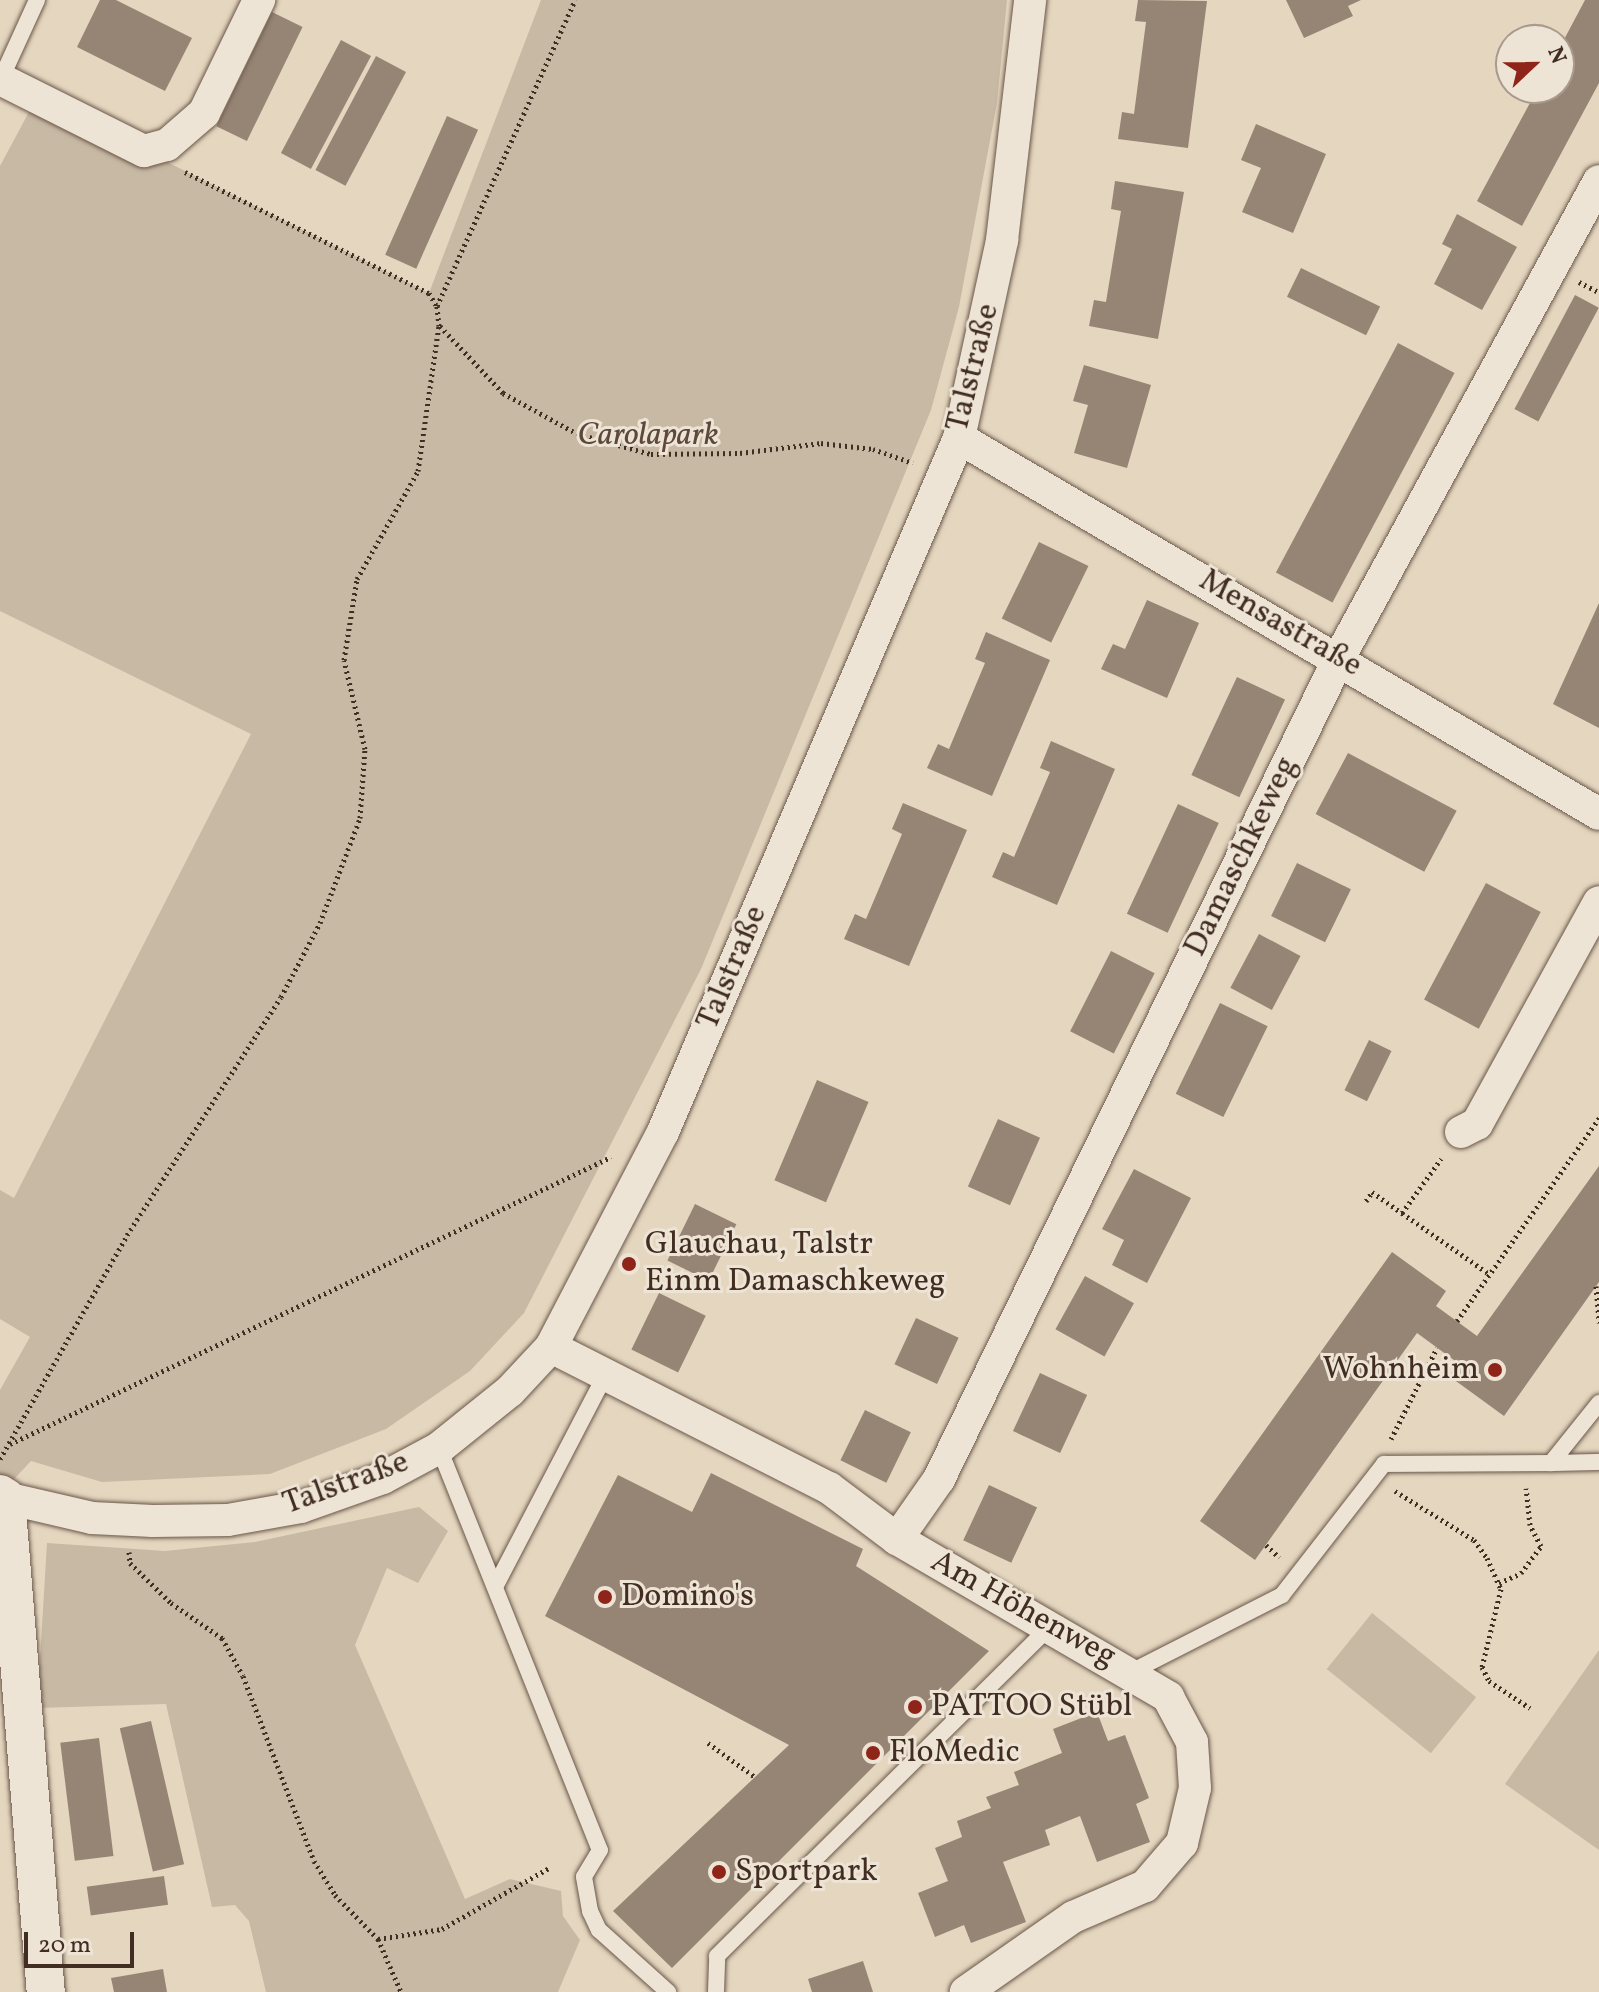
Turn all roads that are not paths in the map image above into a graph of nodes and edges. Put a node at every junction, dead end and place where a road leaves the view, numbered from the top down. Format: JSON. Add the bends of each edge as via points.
{"nodes":[{"id":1,"x":37,"y":0,"type":"edge"},
{"id":2,"x":259,"y":0,"type":"edge"},
{"id":3,"x":1030,"y":0,"type":"edge"},
{"id":4,"x":0,"y":79,"type":"edge"},
{"id":5,"x":1599,"y":181,"type":"edge"},
{"id":6,"x":959,"y":438,"type":"junction"},
{"id":7,"x":1339,"y":658,"type":"junction"},
{"id":8,"x":1599,"y":814,"type":"edge"},
{"id":9,"x":1599,"y":902,"type":"edge"},
{"id":10,"x":1461,"y":1132,"type":"dead end"},
{"id":11,"x":551,"y":1347,"type":"junction"},
{"id":12,"x":606,"y":1374,"type":"junction"},
{"id":13,"x":1599,"y":1403,"type":"edge"},
{"id":14,"x":439,"y":1448,"type":"junction"},
{"id":15,"x":1599,"y":1462,"type":"edge"},
{"id":16,"x":1551,"y":1463,"type":"junction"},
{"id":17,"x":3,"y":1496,"type":"edge"},
{"id":18,"x":897,"y":1539,"type":"junction"},
{"id":19,"x":495,"y":1587,"type":"junction"},
{"id":20,"x":1050,"y":1626,"type":"junction"},
{"id":21,"x":1133,"y":1671,"type":"junction"},
{"id":22,"x":46,"y":1992,"type":"edge"},
{"id":23,"x":668,"y":1992,"type":"edge"},
{"id":24,"x":716,"y":1992,"type":"edge"},
{"id":25,"x":966,"y":1992,"type":"edge"}],
"edges":[{"from":1,"to":4,"type":"lane"},
{"from":2,"to":4,"type":"street","via":[[204,113],[185,134],[144,151]]},
{"from":3,"to":6,"type":"street","name":"Talstraße","via":[[1002,240]]},
{"from":5,"to":7,"type":"street","name":"Damaschkeweg"},
{"from":6,"to":7,"type":"street","name":"Mensastraße"},
{"from":6,"to":11,"type":"street","name":"Talstraße","via":[[663,1132]]},
{"from":7,"to":8,"type":"street","name":"Mensastraße"},
{"from":7,"to":18,"type":"street","name":"Damaschkeweg","via":[[939,1479]]},
{"from":9,"to":10,"type":"street","via":[[1477,1124]]},
{"from":11,"to":12,"type":"street","name":"Am Höhenweg"},
{"from":11,"to":14,"type":"street","name":"Talstraße","via":[[510,1391]]},
{"from":12,"to":18,"type":"street","name":"Am Höhenweg","via":[[829,1488]]},
{"from":12,"to":19,"type":"lane"},
{"from":13,"to":16,"type":"lane"},
{"from":14,"to":17,"type":"street","name":"Talstraße","via":[[383,1478],[301,1507],[228,1520],[123,1520]]},
{"from":14,"to":19,"type":"lane"},
{"from":15,"to":16,"type":"lane"},
{"from":16,"to":21,"type":"lane","via":[[1384,1464],[1282,1595]]},
{"from":17,"to":22,"type":"street"},
{"from":18,"to":20,"type":"street","name":"Am Höhenweg"},
{"from":19,"to":23,"type":"lane","via":[[600,1850],[584,1877],[599,1930]]},
{"from":20,"to":21,"type":"street","name":"Am Höhenweg"},
{"from":20,"to":24,"type":"lane","via":[[717,1956]]},
{"from":21,"to":25,"type":"street","name":"Am Höhenweg","via":[[1168,1697],[1192,1742],[1195,1788],[1182,1843],[1145,1886],[1073,1917]]}]}
